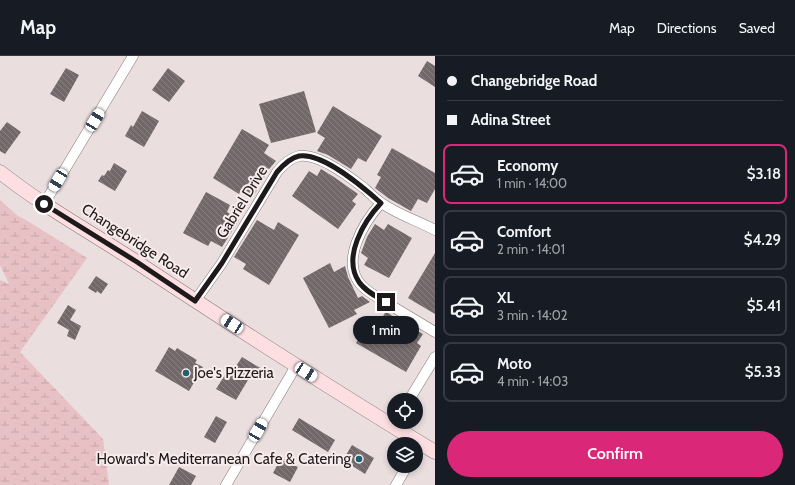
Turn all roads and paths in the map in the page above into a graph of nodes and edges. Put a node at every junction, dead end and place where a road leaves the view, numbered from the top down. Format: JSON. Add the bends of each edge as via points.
{"nodes":[{"id":1,"x":134,"y":56,"type":"edge"},
{"id":2,"x":0,"y":172,"type":"edge"},
{"id":3,"x":381,"y":203,"type":"junction"},
{"id":4,"x":44,"y":204,"type":"junction"},
{"id":5,"x":435,"y":230,"type":"edge"},
{"id":6,"x":195,"y":301,"type":"junction"},
{"id":7,"x":435,"y":332,"type":"edge"},
{"id":8,"x":435,"y":357,"type":"edge"},
{"id":9,"x":296,"y":366,"type":"junction"},
{"id":10,"x":413,"y":393,"type":"edge"},
{"id":11,"x":387,"y":420,"type":"edge"},
{"id":12,"x":399,"y":429,"type":"edge"},
{"id":13,"x":408,"y":437,"type":"edge"},
{"id":14,"x":423,"y":448,"type":"edge"},
{"id":15,"x":435,"y":452,"type":"edge"},
{"id":16,"x":403,"y":473,"type":"edge"},
{"id":17,"x":226,"y":485,"type":"edge"},
{"id":18,"x":396,"y":485,"type":"edge"}],
"edges":[{"from":1,"to":4,"type":"street"},
{"from":2,"to":4,"type":"main road","name":"Changebridge Road"},
{"from":3,"to":5,"type":"street","name":"Gabriel Drive"},
{"from":3,"to":6,"type":"street","name":"Gabriel Drive","via":[[344,173],[326,163],[304,156],[286,162],[277,172],[222,263]]},
{"from":3,"to":7,"type":"street","via":[[368,219],[356,243],[353,255],[355,275],[362,286],[374,295]]},
{"from":4,"to":6,"type":"main road","name":"Changebridge Road"},
{"from":6,"to":9,"type":"main road","name":"Changebridge Road"},
{"from":8,"to":10,"type":"street"},
{"from":9,"to":11,"type":"main road","name":"Changebridge Road"},
{"from":9,"to":17,"type":"street"},
{"from":12,"to":13,"type":"main road","name":"Changebridge Road"},
{"from":14,"to":15,"type":"main road","name":"Changebridge Road"},
{"from":16,"to":18,"type":"street"}]}
